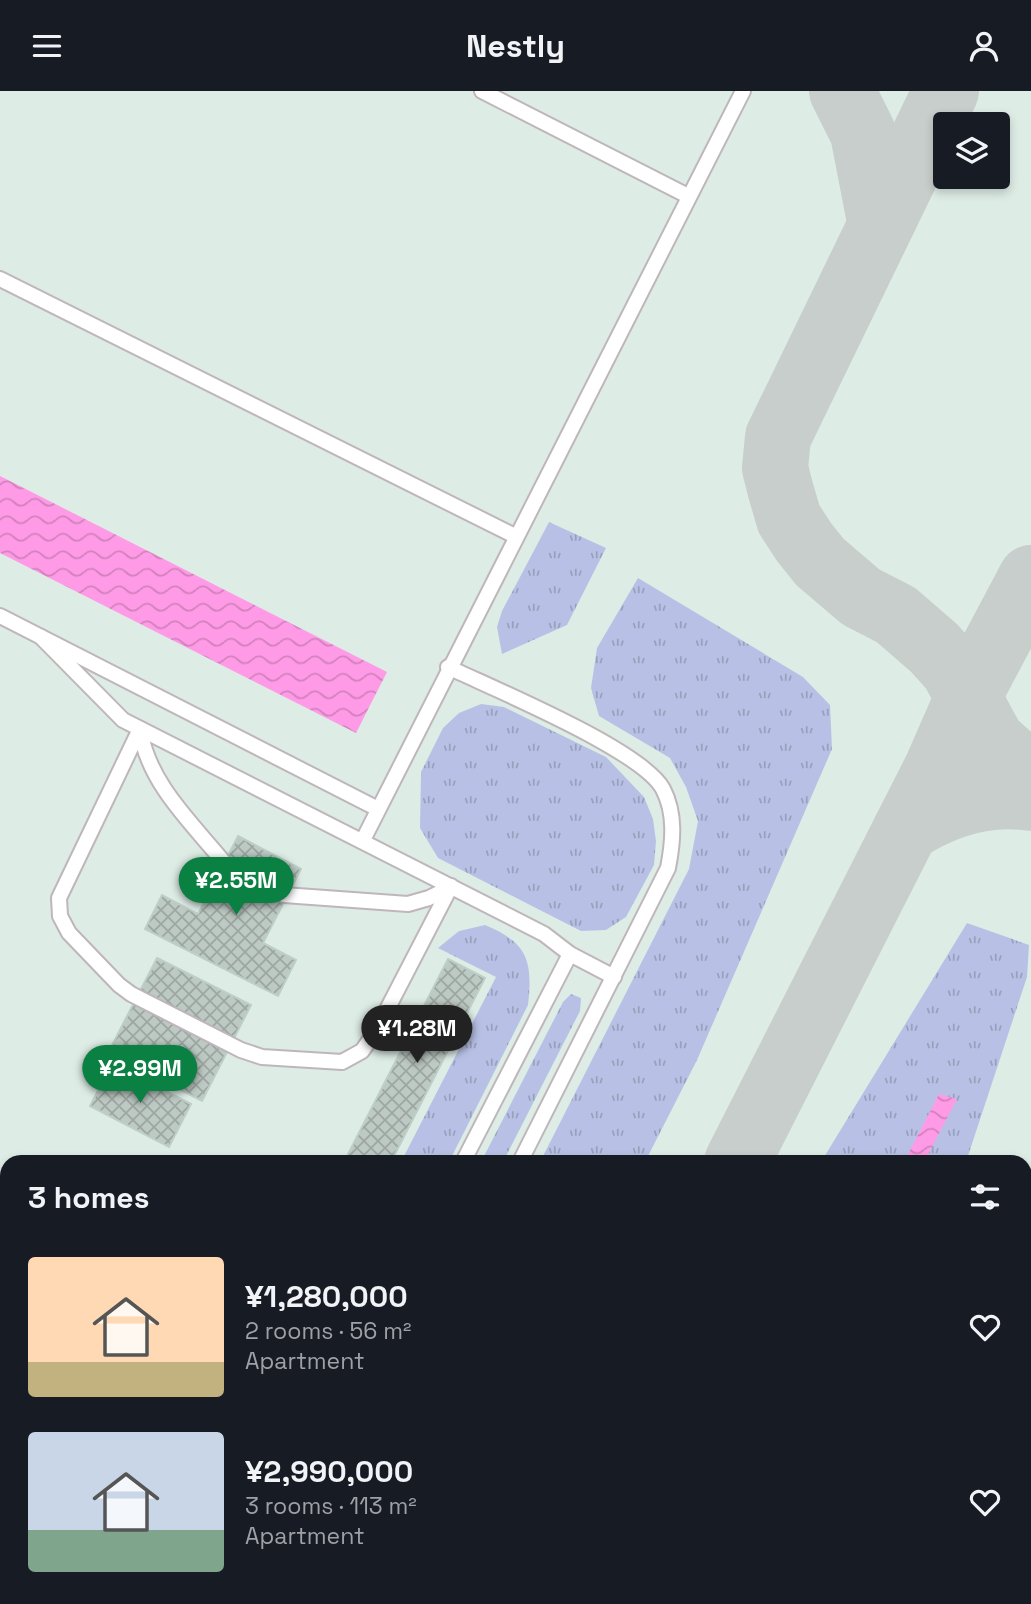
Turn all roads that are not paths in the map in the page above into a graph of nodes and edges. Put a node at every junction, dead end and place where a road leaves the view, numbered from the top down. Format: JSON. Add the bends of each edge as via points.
{"nodes":[{"id":1,"x":482,"y":91,"type":"edge"},
{"id":2,"x":743,"y":91,"type":"edge"},
{"id":3,"x":688,"y":196,"type":"junction"},
{"id":4,"x":0,"y":279,"type":"edge"},
{"id":5,"x":516,"y":536,"type":"junction"},
{"id":6,"x":0,"y":616,"type":"edge"},
{"id":7,"x":41,"y":636,"type":"junction"},
{"id":8,"x":448,"y":667,"type":"junction"},
{"id":9,"x":140,"y":729,"type":"junction"},
{"id":10,"x":378,"y":809,"type":"junction"},
{"id":11,"x":362,"y":840,"type":"junction"},
{"id":12,"x":452,"y":886,"type":"junction"},
{"id":13,"x":570,"y":954,"type":"junction"},
{"id":14,"x":614,"y":977,"type":"junction"},
{"id":15,"x":467,"y":1155,"type":"edge"},
{"id":16,"x":524,"y":1155,"type":"edge"}],
"edges":[{"from":1,"to":3,"type":"lane"},
{"from":2,"to":3,"type":"lane"},
{"from":3,"to":5,"type":"lane"},
{"from":4,"to":5,"type":"lane"},
{"from":5,"to":8,"type":"lane"},
{"from":6,"to":7,"type":"lane"},
{"from":7,"to":9,"type":"lane","via":[[123,720]]},
{"from":7,"to":10,"type":"lane"},
{"from":8,"to":10,"type":"lane"},
{"from":8,"to":14,"type":"lane","via":[[618,749],[646,768],[663,788],[673,841],[668,868]]},
{"from":9,"to":11,"type":"lane"},
{"from":9,"to":12,"type":"lane","via":[[153,775],[238,876],[284,895],[408,904]]},
{"from":9,"to":12,"type":"lane","via":[[59,898],[60,916],[69,933],[131,995],[262,1057],[342,1062],[362,1051],[376,1031]]},
{"from":10,"to":11,"type":"lane"},
{"from":11,"to":12,"type":"lane"},
{"from":12,"to":13,"type":"lane","via":[[544,934]]},
{"from":13,"to":14,"type":"lane"},
{"from":13,"to":15,"type":"lane"},
{"from":14,"to":16,"type":"lane"}]}
